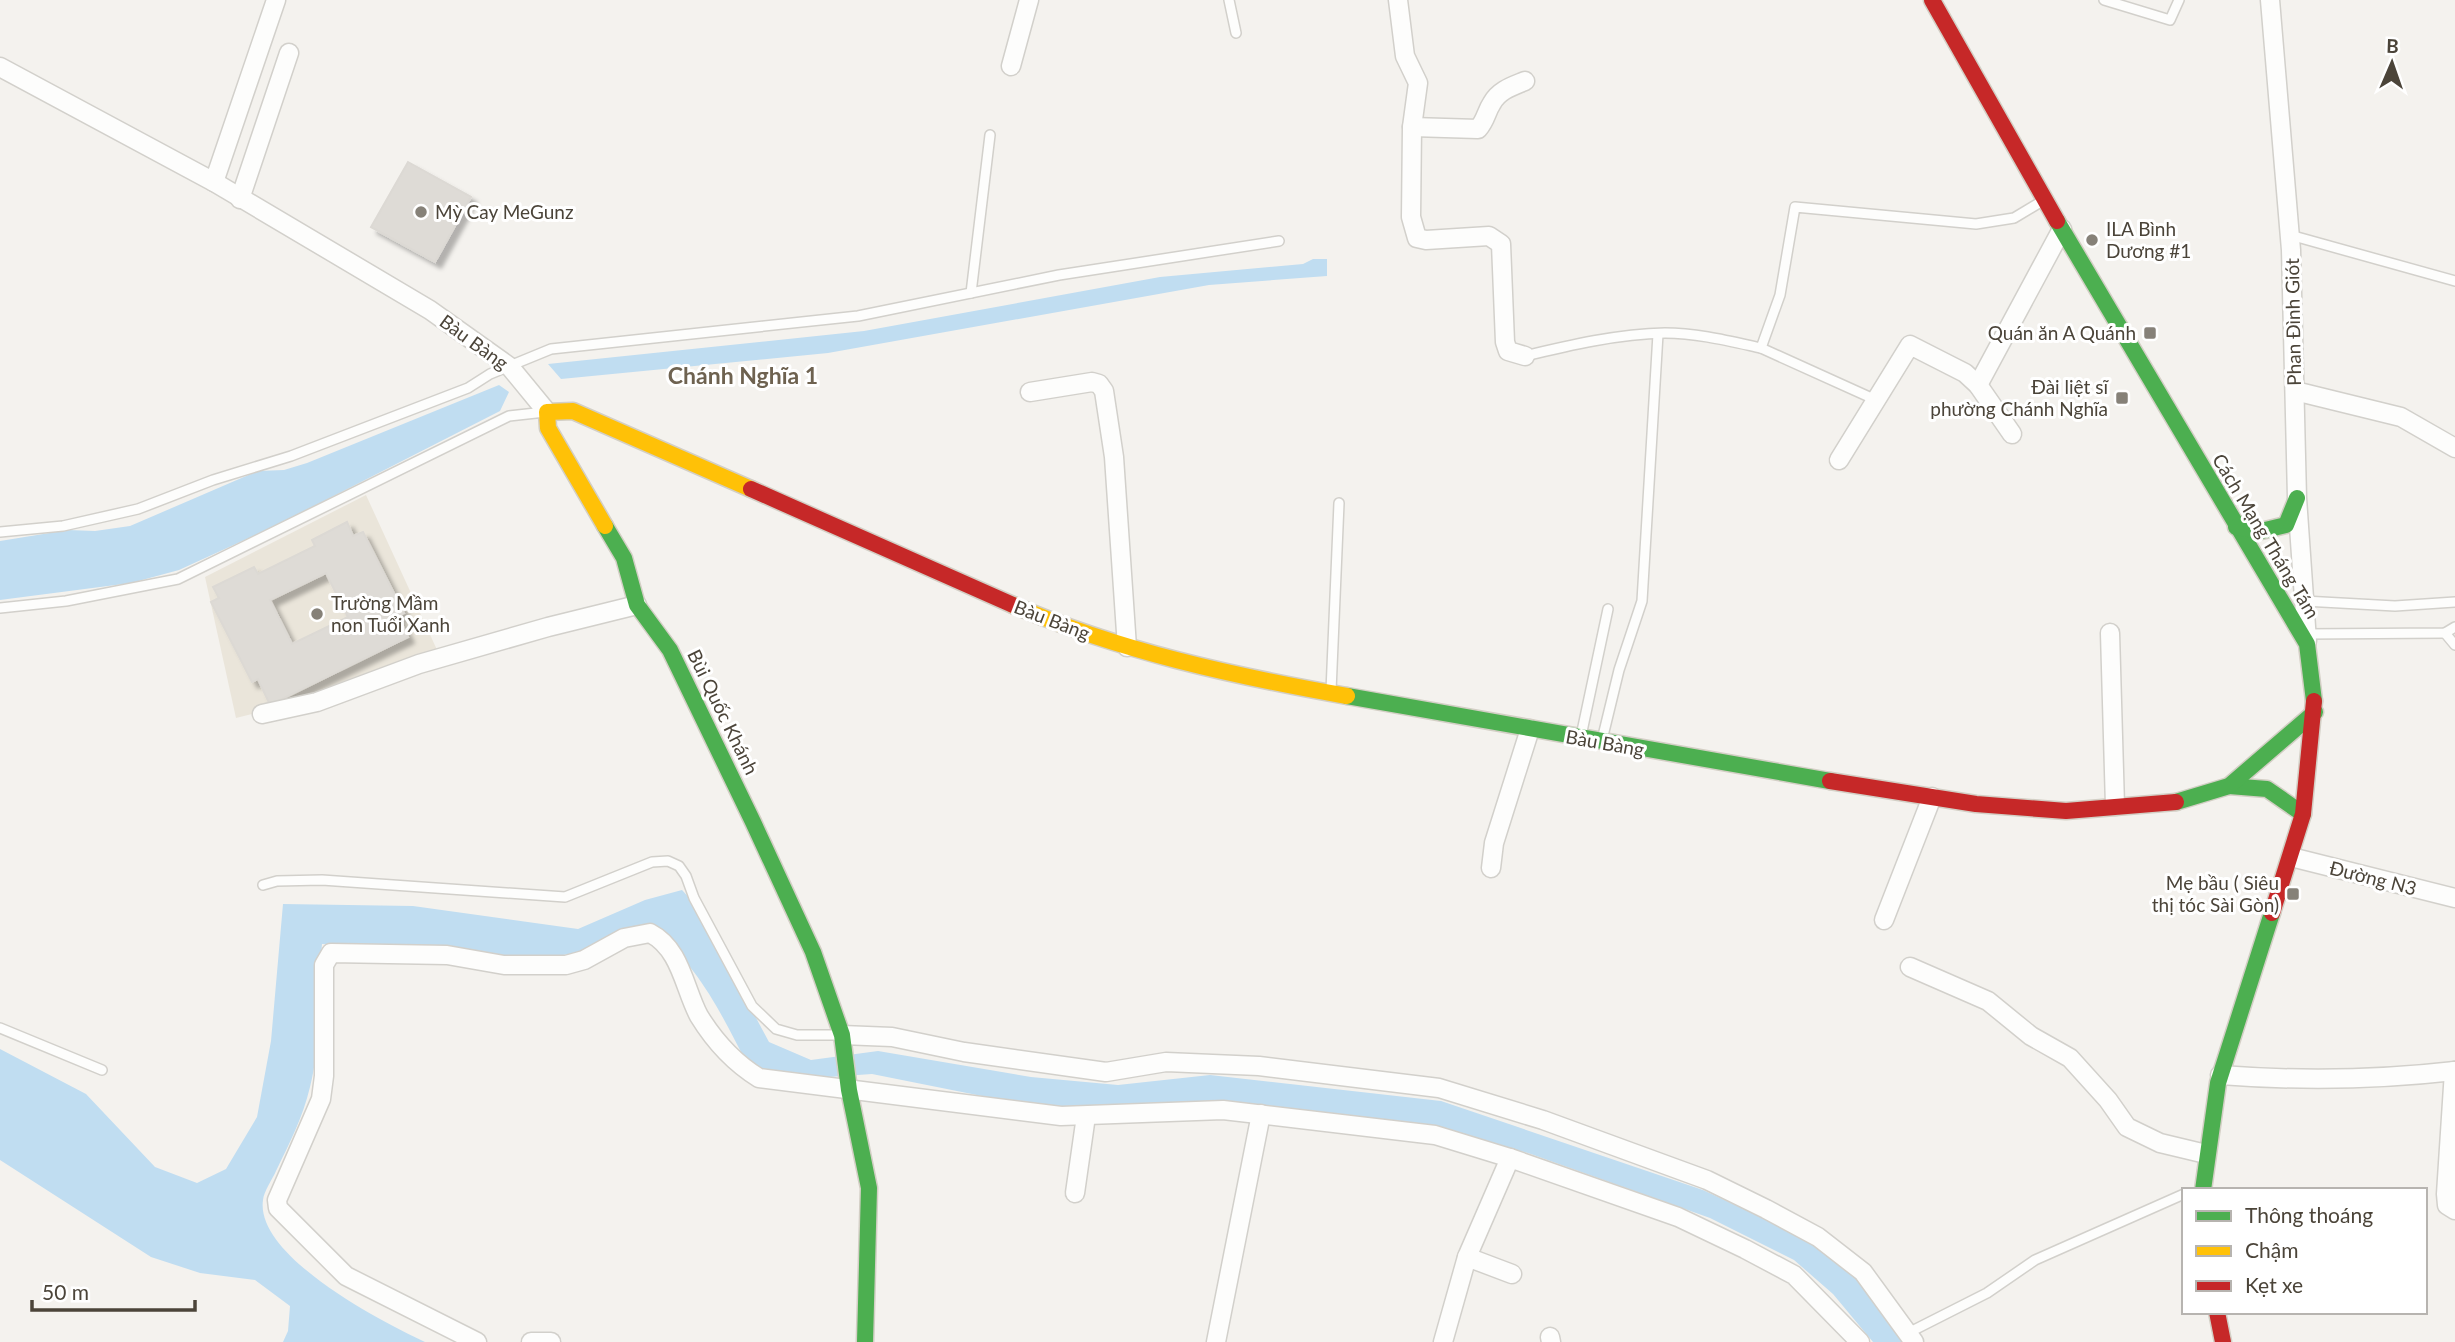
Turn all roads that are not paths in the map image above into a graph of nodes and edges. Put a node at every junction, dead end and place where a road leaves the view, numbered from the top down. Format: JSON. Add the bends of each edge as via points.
{"nodes":[{"id":1,"x":276,"y":0,"type":"edge"},
{"id":2,"x":1029,"y":0,"type":"edge"},
{"id":3,"x":1229,"y":0,"type":"edge"},
{"id":4,"x":1398,"y":0,"type":"edge"},
{"id":5,"x":1932,"y":0,"type":"edge"},
{"id":6,"x":2104,"y":0,"type":"edge"},
{"id":7,"x":2179,"y":0,"type":"edge"},
{"id":8,"x":2270,"y":0,"type":"edge"},
{"id":9,"x":1236,"y":33,"type":"dead end"},
{"id":10,"x":289,"y":52,"type":"dead end"},
{"id":11,"x":1011,"y":66,"type":"dead end"},
{"id":12,"x":0,"y":67,"type":"edge"},
{"id":13,"x":1525,"y":81,"type":"dead end"},
{"id":14,"x":1412,"y":127,"type":"junction"},
{"id":15,"x":990,"y":135,"type":"dead end"},
{"id":16,"x":214,"y":182,"type":"junction"},
{"id":17,"x":240,"y":199,"type":"junction"},
{"id":18,"x":2045,"y":199,"type":"junction"},
{"id":19,"x":2062,"y":229,"type":"junction"},
{"id":20,"x":2290,"y":235,"type":"junction"},
{"id":21,"x":1279,"y":242,"type":"dead end"},
{"id":22,"x":2455,"y":281,"type":"edge"},
{"id":23,"x":971,"y":293,"type":"junction"},
{"id":24,"x":1658,"y":334,"type":"junction"},
{"id":25,"x":1761,"y":348,"type":"junction"},
{"id":26,"x":1525,"y":356,"type":"joint"},
{"id":27,"x":510,"y":368,"type":"junction"},
{"id":28,"x":1978,"y":385,"type":"junction"},
{"id":29,"x":2295,"y":391,"type":"junction"},
{"id":30,"x":1030,"y":392,"type":"dead end"},
{"id":31,"x":1876,"y":400,"type":"junction"},
{"id":32,"x":547,"y":412,"type":"junction"},
{"id":33,"x":2012,"y":434,"type":"dead end"},
{"id":34,"x":2455,"y":448,"type":"edge"},
{"id":35,"x":1839,"y":460,"type":"dead end"},
{"id":36,"x":2297,"y":498,"type":"junction"},
{"id":37,"x":1339,"y":503,"type":"dead end"},
{"id":38,"x":2236,"y":527,"type":"junction"},
{"id":39,"x":0,"y":532,"type":"edge"},
{"id":40,"x":2304,"y":601,"type":"junction"},
{"id":41,"x":2455,"y":602,"type":"edge"},
{"id":42,"x":638,"y":606,"type":"junction"},
{"id":43,"x":0,"y":608,"type":"edge"},
{"id":44,"x":1608,"y":609,"type":"dead end"},
{"id":45,"x":2455,"y":627,"type":"edge"},
{"id":46,"x":2110,"y":633,"type":"dead end"},
{"id":47,"x":2445,"y":633,"type":"junction"},
{"id":48,"x":2306,"y":639,"type":"junction"},
{"id":49,"x":2455,"y":645,"type":"edge"},
{"id":50,"x":1128,"y":647,"type":"junction"},
{"id":51,"x":1330,"y":693,"type":"junction"},
{"id":52,"x":2315,"y":712,"type":"junction"},
{"id":53,"x":262,"y":714,"type":"dead end"},
{"id":54,"x":1530,"y":729,"type":"junction"},
{"id":55,"x":1581,"y":738,"type":"junction"},
{"id":56,"x":1601,"y":742,"type":"junction"},
{"id":57,"x":2229,"y":786,"type":"junction"},
{"id":58,"x":1932,"y":797,"type":"junction"},
{"id":59,"x":2115,"y":806,"type":"junction"},
{"id":60,"x":2303,"y":814,"type":"junction"},
{"id":61,"x":2291,"y":857,"type":"junction"},
{"id":62,"x":1491,"y":868,"type":"dead end"},
{"id":63,"x":263,"y":885,"type":"dead end"},
{"id":64,"x":2455,"y":898,"type":"edge"},
{"id":65,"x":1884,"y":920,"type":"dead end"},
{"id":66,"x":1910,"y":967,"type":"dead end"},
{"id":67,"x":0,"y":1028,"type":"edge"},
{"id":68,"x":843,"y":1037,"type":"junction"},
{"id":69,"x":102,"y":1070,"type":"dead end"},
{"id":70,"x":2454,"y":1071,"type":"edge"},
{"id":71,"x":2220,"y":1075,"type":"junction"},
{"id":72,"x":849,"y":1086,"type":"junction"},
{"id":73,"x":1261,"y":1114,"type":"junction"},
{"id":74,"x":1086,"y":1116,"type":"junction"},
{"id":75,"x":2206,"y":1154,"type":"junction"},
{"id":76,"x":1510,"y":1158,"type":"junction"},
{"id":77,"x":2200,"y":1188,"type":"edge"},
{"id":78,"x":1075,"y":1194,"type":"dead end"},
{"id":79,"x":2182,"y":1195,"type":"edge"},
{"id":80,"x":2455,"y":1210,"type":"edge"},
{"id":81,"x":1467,"y":1257,"type":"junction"},
{"id":82,"x":1511,"y":1274,"type":"dead end"},
{"id":83,"x":2217,"y":1314,"type":"edge"},
{"id":84,"x":1906,"y":1339,"type":"edge"},
{"id":85,"x":477,"y":1342,"type":"edge"},
{"id":86,"x":531,"y":1342,"type":"edge"},
{"id":87,"x":551,"y":1342,"type":"edge"},
{"id":88,"x":865,"y":1342,"type":"edge"},
{"id":89,"x":1216,"y":1342,"type":"edge"},
{"id":90,"x":1443,"y":1342,"type":"edge"},
{"id":91,"x":1860,"y":1342,"type":"edge"},
{"id":92,"x":2223,"y":1342,"type":"edge"}],
"edges":[{"from":1,"to":16,"type":"street"},
{"from":2,"to":11,"type":"street"},
{"from":3,"to":9,"type":"lane"},
{"from":4,"to":14,"type":"street","via":[[1405,56],[1418,83]]},
{"from":5,"to":18,"type":"street","name":"Cách Mạng Tháng Tám"},
{"from":6,"to":7,"type":"lane","via":[[2170,20]]},
{"from":8,"to":20,"type":"street","name":"Phan Đình Giót"},
{"from":10,"to":17,"type":"street"},
{"from":12,"to":16,"type":"street","name":"Bàu Bàng"},
{"from":13,"to":14,"type":"street","via":[[1506,88],[1492,102],[1478,129]]},
{"from":14,"to":26,"type":"street","via":[[1414,233],[1426,240],[1489,236],[1501,244],[1505,342],[1508,351]]},
{"from":15,"to":23,"type":"lane"},
{"from":16,"to":17,"type":"street","name":"Bàu Bàng"},
{"from":17,"to":27,"type":"street","name":"Bàu Bàng","via":[[430,310]]},
{"from":18,"to":19,"type":"street","name":"Cách Mạng Tháng Tám"},
{"from":18,"to":25,"type":"lane","via":[[2014,218],[1976,224],[1795,207],[1780,295]]},
{"from":19,"to":28,"type":"street"},
{"from":19,"to":38,"type":"street","name":"Cách Mạng Tháng Tám"},
{"from":20,"to":22,"type":"lane"},
{"from":20,"to":29,"type":"street","name":"Phan Đình Giót"},
{"from":21,"to":23,"type":"lane","via":[[1189,253]]},
{"from":23,"to":27,"type":"lane","via":[[858,316],[551,349]]},
{"from":24,"to":25,"type":"lane","via":[[1707,336]]},
{"from":24,"to":26,"type":"lane"},
{"from":24,"to":56,"type":"lane","via":[[1642,601]]},
{"from":25,"to":31,"type":"lane"},
{"from":27,"to":32,"type":"street","name":"Bàu Bàng"},
{"from":27,"to":39,"type":"lane","via":[[291,456],[138,509],[64,526]]},
{"from":28,"to":31,"type":"street","via":[[1965,373],[1910,345]]},
{"from":28,"to":33,"type":"street"},
{"from":29,"to":34,"type":"street","via":[[2401,417]]},
{"from":29,"to":36,"type":"street","name":"Phan Đình Giót"},
{"from":30,"to":50,"type":"street","via":[[1092,382],[1104,391],[1114,457]]},
{"from":31,"to":35,"type":"street"},
{"from":32,"to":42,"type":"street","name":"Bùi Quốc Khánh","via":[[548,428],[624,558]]},
{"from":32,"to":43,"type":"lane","via":[[509,416],[177,579],[66,601]]},
{"from":32,"to":50,"type":"street","name":"Bàu Bàng","via":[[573,411],[1057,624]]},
{"from":36,"to":38,"type":"street","via":[[2286,525],[2261,531]]},
{"from":36,"to":40,"type":"street","name":"Phan Đình Giót"},
{"from":37,"to":51,"type":"lane"},
{"from":38,"to":48,"type":"street","name":"Cách Mạng Tháng Tám"},
{"from":40,"to":41,"type":"lane","via":[[2395,606]]},
{"from":40,"to":48,"type":"street","name":"Phan Đình Giót"},
{"from":42,"to":53,"type":"street","via":[[419,664],[317,702]]},
{"from":42,"to":68,"type":"street","name":"Bùi Quốc Khánh","via":[[670,650],[753,822],[813,952]]},
{"from":44,"to":55,"type":"lane"},
{"from":45,"to":47,"type":"lane"},
{"from":46,"to":59,"type":"street"},
{"from":47,"to":48,"type":"lane"},
{"from":47,"to":49,"type":"lane"},
{"from":48,"to":52,"type":"street","name":"Cách Mạng Tháng Tám"},
{"from":50,"to":51,"type":"street","name":"Bàu Bàng"},
{"from":51,"to":54,"type":"street","name":"Bàu Bàng"},
{"from":52,"to":57,"type":"street"},
{"from":52,"to":60,"type":"street","name":"Cách Mạng Tháng Tám"},
{"from":54,"to":55,"type":"street","name":"Bàu Bàng"},
{"from":54,"to":62,"type":"street","via":[[1494,843]]},
{"from":55,"to":56,"type":"street","name":"Bàu Bàng"},
{"from":56,"to":58,"type":"street","name":"Bàu Bàng"},
{"from":57,"to":59,"type":"street","name":"Bàu Bàng","via":[[2186,801]]},
{"from":57,"to":60,"type":"street","via":[[2267,789]]},
{"from":58,"to":59,"type":"street","name":"Bàu Bàng","via":[[2066,811]]},
{"from":58,"to":65,"type":"street"},
{"from":60,"to":61,"type":"street","name":"Cách Mạng Tháng Tám"},
{"from":61,"to":64,"type":"street","name":"Đường N3"},
{"from":61,"to":71,"type":"street","name":"Cách Mạng Tháng Tám"},
{"from":63,"to":68,"type":"lane","via":[[322,880],[565,897],[652,862],[668,861],[680,866],[686,876],[752,1006],[776,1029]]},
{"from":66,"to":75,"type":"street","via":[[1988,1001],[2031,1036],[2070,1058],[2127,1127],[2160,1143]]},
{"from":67,"to":69,"type":"lane"},
{"from":68,"to":72,"type":"street","name":"Bùi Quốc Khánh"},
{"from":68,"to":84,"type":"street","via":[[892,1037],[1106,1072],[1166,1062],[1259,1066],[1439,1088],[1694,1175],[1766,1209],[1818,1237],[1863,1272]]},
{"from":70,"to":71,"type":"street","via":[[2293,1081]]},
{"from":70,"to":80,"type":"street","via":[[2446,1194],[2447,1205]]},
{"from":71,"to":75,"type":"street","name":"Cách Mạng Tháng Tám"},
{"from":72,"to":74,"type":"street"},
{"from":72,"to":85,"type":"street","via":[[759,1078],[738,1065],[698,1013],[669,950],[650,933],[624,938],[566,965],[504,965],[447,955],[331,953],[324,965],[321,1099],[277,1200],[278,1208],[346,1276]]},
{"from":72,"to":88,"type":"street","via":[[869,1188]]},
{"from":73,"to":74,"type":"street","via":[[1223,1110]]},
{"from":73,"to":76,"type":"street","via":[[1435,1135]]},
{"from":73,"to":89,"type":"street"},
{"from":74,"to":78,"type":"street"},
{"from":75,"to":77,"type":"street","name":"Cách Mạng Tháng Tám"},
{"from":76,"to":81,"type":"street"},
{"from":76,"to":91,"type":"street","via":[[1678,1217],[1770,1262],[1794,1275]]},
{"from":79,"to":84,"type":"lane","via":[[2035,1260]]},
{"from":81,"to":82,"type":"street"},
{"from":81,"to":90,"type":"street"},
{"from":83,"to":92,"type":"street"},
{"from":86,"to":87,"type":"street"}]}
